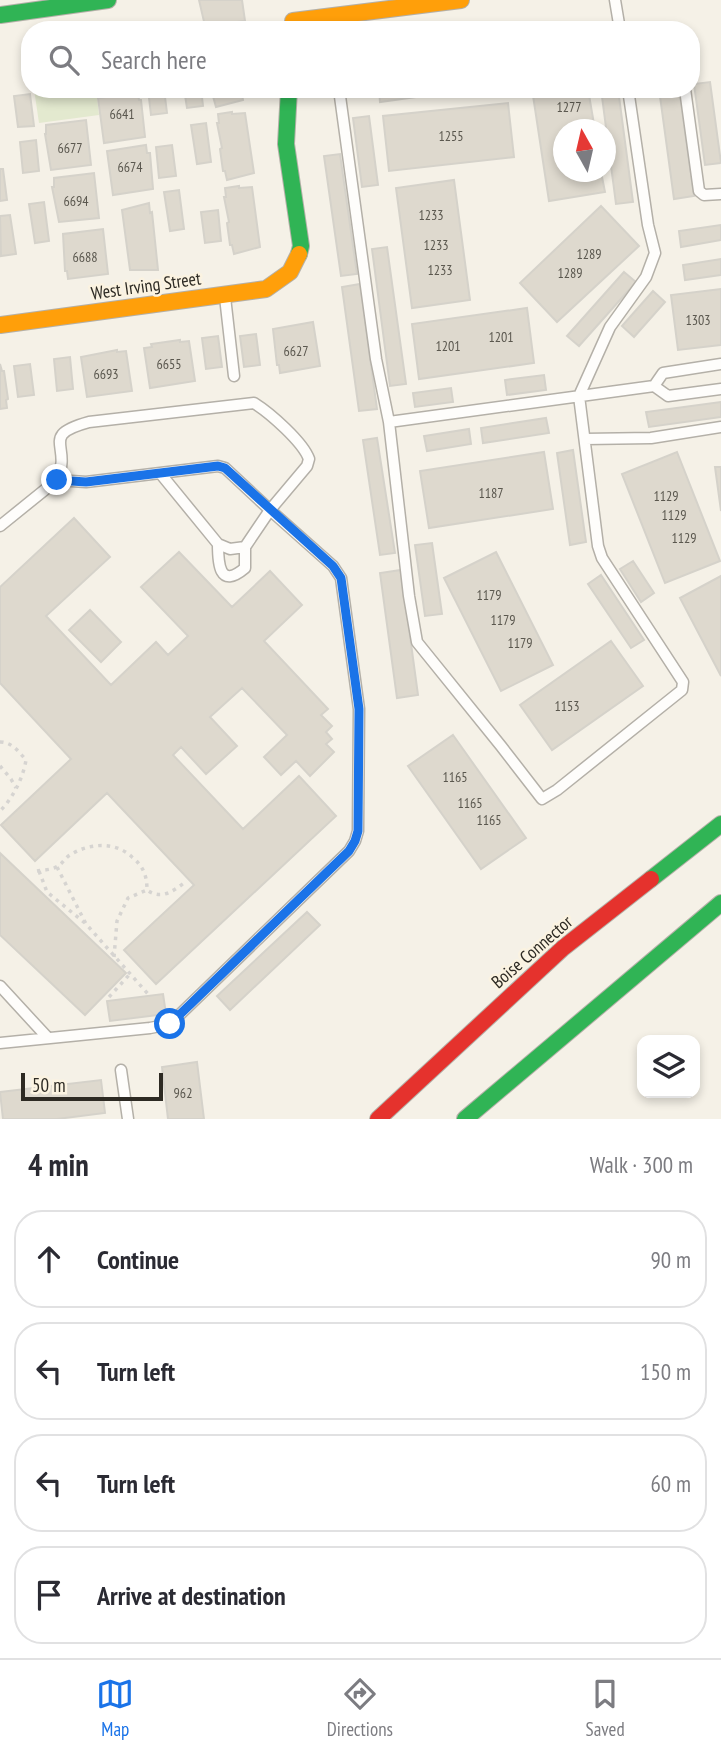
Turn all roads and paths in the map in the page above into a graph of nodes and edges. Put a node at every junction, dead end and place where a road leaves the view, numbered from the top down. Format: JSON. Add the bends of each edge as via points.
{"nodes":[{"id":1,"x":107,"y":0,"type":"edge"},
{"id":2,"x":461,"y":0,"type":"edge"},
{"id":3,"x":615,"y":0,"type":"edge"},
{"id":4,"x":0,"y":15,"type":"edge"},
{"id":5,"x":293,"y":21,"type":"dead end"},
{"id":6,"x":618,"y":21,"type":"edge"},
{"id":7,"x":289,"y":98,"type":"edge"},
{"id":8,"x":340,"y":98,"type":"edge"},
{"id":9,"x":629,"y":98,"type":"edge"},
{"id":10,"x":686,"y":98,"type":"edge"},
{"id":11,"x":721,"y":194,"type":"edge"},
{"id":12,"x":225,"y":295,"type":"junction"},
{"id":13,"x":0,"y":325,"type":"edge"},
{"id":14,"x":721,"y":364,"type":"edge"},
{"id":15,"x":234,"y":376,"type":"dead end"},
{"id":16,"x":653,"y":386,"type":"junction"},
{"id":17,"x":721,"y":389,"type":"edge"},
{"id":18,"x":579,"y":396,"type":"junction"},
{"id":19,"x":389,"y":422,"type":"junction"},
{"id":20,"x":721,"y":427,"type":"edge"},
{"id":21,"x":585,"y":439,"type":"junction"},
{"id":22,"x":160,"y":473,"type":"junction"},
{"id":23,"x":57,"y":480,"type":"junction"},
{"id":24,"x":270,"y":510,"type":"junction"},
{"id":25,"x":0,"y":526,"type":"edge"},
{"id":26,"x":218,"y":544,"type":"junction"},
{"id":27,"x":245,"y":547,"type":"junction"},
{"id":28,"x":0,"y":742,"type":"edge"},
{"id":29,"x":0,"y":766,"type":"edge"},
{"id":30,"x":16,"y":788,"type":"junction"},
{"id":31,"x":0,"y":811,"type":"edge"},
{"id":32,"x":721,"y":824,"type":"edge"},
{"id":33,"x":57,"y":867,"type":"junction"},
{"id":34,"x":187,"y":881,"type":"dead end"},
{"id":35,"x":147,"y":890,"type":"junction"},
{"id":36,"x":721,"y":903,"type":"edge"},
{"id":37,"x":86,"y":924,"type":"junction"},
{"id":38,"x":114,"y":957,"type":"junction"},
{"id":39,"x":130,"y":974,"type":"junction"},
{"id":40,"x":0,"y":986,"type":"edge"},
{"id":41,"x":148,"y":994,"type":"dead end"},
{"id":42,"x":109,"y":997,"type":"dead end"},
{"id":43,"x":48,"y":1038,"type":"junction"},
{"id":44,"x":0,"y":1043,"type":"edge"},
{"id":45,"x":121,"y":1070,"type":"dead end"},
{"id":46,"x":128,"y":1119,"type":"edge"},
{"id":47,"x":378,"y":1119,"type":"edge"},
{"id":48,"x":465,"y":1119,"type":"edge"}],
"edges":[{"from":1,"to":4,"type":"main road"},
{"from":2,"to":5,"type":"main road"},
{"from":3,"to":6,"type":"lane"},
{"from":7,"to":12,"type":"main road","name":"West Irving Street","via":[[286,144],[301,246],[298,261],[292,272],[266,289]]},
{"from":8,"to":19,"type":"lane"},
{"from":9,"to":18,"type":"lane","via":[[655,253],[646,276],[610,327]]},
{"from":10,"to":11,"type":"lane","via":[[699,191]]},
{"from":12,"to":13,"type":"main road","name":"West Irving Street"},
{"from":12,"to":15,"type":"lane"},
{"from":14,"to":16,"type":"lane","via":[[663,373]]},
{"from":16,"to":17,"type":"lane","via":[[668,396]]},
{"from":16,"to":18,"type":"lane"},
{"from":18,"to":19,"type":"lane"},
{"from":18,"to":21,"type":"lane"},
{"from":19,"to":21,"type":"lane","via":[[417,642],[542,799],[682,690],[682,682],[602,558]]},
{"from":20,"to":21,"type":"lane","via":[[651,438]]},
{"from":22,"to":23,"type":"lane","via":[[86,482]]},
{"from":22,"to":24,"type":"lane","via":[[225,468]]},
{"from":22,"to":26,"type":"lane"},
{"from":23,"to":24,"type":"lane","via":[[62,469],[59,438],[69,428],[254,403],[302,446],[309,459]]},
{"from":23,"to":25,"type":"lane"},
{"from":24,"to":27,"type":"lane"},
{"from":24,"to":43,"type":"lane","via":[[341,578],[359,709],[355,841],[170,1024]]},
{"from":26,"to":27,"type":"lane","via":[[230,549]]},
{"from":26,"to":27,"type":"lane","via":[[218,567],[230,576],[246,568]]},
{"from":28,"to":30,"type":"path","via":[[14,747],[26,760]]},
{"from":29,"to":30,"type":"path"},
{"from":30,"to":31,"type":"path"},
{"from":32,"to":47,"type":"main road","name":"Boise Connector","via":[[563,948]]},
{"from":33,"to":35,"type":"path","via":[[77,851],[115,846],[142,868]]},
{"from":33,"to":37,"type":"path"},
{"from":33,"to":37,"type":"path","via":[[38,871],[47,892]]},
{"from":34,"to":35,"type":"path","via":[[162,895]]},
{"from":35,"to":38,"type":"path","via":[[128,898],[117,921]]},
{"from":36,"to":48,"type":"main road"},
{"from":37,"to":38,"type":"path"},
{"from":38,"to":39,"type":"path"},
{"from":39,"to":41,"type":"path"},
{"from":39,"to":42,"type":"path"},
{"from":40,"to":43,"type":"lane"},
{"from":43,"to":44,"type":"lane"},
{"from":45,"to":46,"type":"lane"}]}
